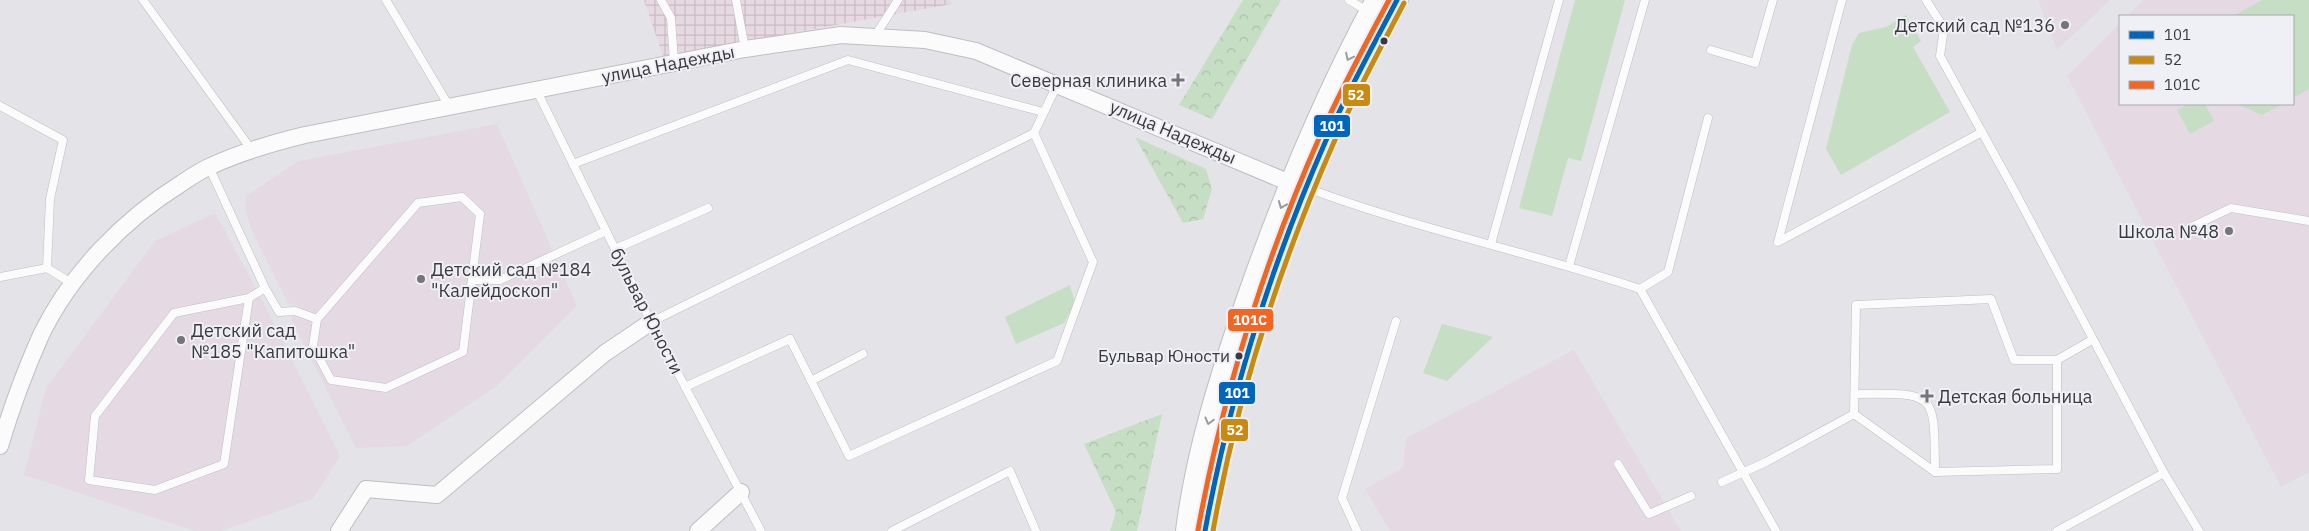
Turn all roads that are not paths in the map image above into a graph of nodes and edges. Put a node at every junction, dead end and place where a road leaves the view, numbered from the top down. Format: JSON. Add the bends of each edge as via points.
{"nodes":[{"id":1,"x":144,"y":0,"type":"edge"},
{"id":2,"x":386,"y":0,"type":"edge"},
{"id":3,"x":661,"y":0,"type":"edge"},
{"id":4,"x":736,"y":0,"type":"edge"},
{"id":5,"x":898,"y":0,"type":"edge"},
{"id":6,"x":1349,"y":0,"type":"edge"},
{"id":7,"x":1397,"y":0,"type":"edge"},
{"id":8,"x":1559,"y":0,"type":"edge"},
{"id":9,"x":1645,"y":0,"type":"edge"},
{"id":10,"x":1773,"y":0,"type":"edge"},
{"id":11,"x":1842,"y":0,"type":"edge"},
{"id":12,"x":1926,"y":0,"type":"edge"},
{"id":13,"x":1373,"y":6,"type":"edge"},
{"id":14,"x":875,"y":36,"type":"junction"},
{"id":15,"x":745,"y":49,"type":"junction"},
{"id":16,"x":1712,"y":50,"type":"dead end"},
{"id":17,"x":674,"y":62,"type":"junction"},
{"id":18,"x":1057,"y":84,"type":"junction"},
{"id":19,"x":536,"y":89,"type":"junction"},
{"id":20,"x":0,"y":106,"type":"edge"},
{"id":21,"x":449,"y":106,"type":"junction"},
{"id":22,"x":1042,"y":112,"type":"junction"},
{"id":23,"x":1708,"y":118,"type":"dead end"},
{"id":24,"x":1982,"y":132,"type":"junction"},
{"id":25,"x":1034,"y":133,"type":"junction"},
{"id":26,"x":251,"y":149,"type":"junction"},
{"id":27,"x":573,"y":164,"type":"junction"},
{"id":28,"x":209,"y":166,"type":"junction"},
{"id":29,"x":1299,"y":186,"type":"junction"},
{"id":30,"x":708,"y":208,"type":"dead end"},
{"id":31,"x":2309,"y":222,"type":"edge"},
{"id":32,"x":2189,"y":228,"type":"dead end"},
{"id":33,"x":606,"y":231,"type":"junction"},
{"id":34,"x":1491,"y":244,"type":"junction"},
{"id":35,"x":615,"y":249,"type":"junction"},
{"id":36,"x":1569,"y":266,"type":"junction"},
{"id":37,"x":47,"y":268,"type":"junction"},
{"id":38,"x":0,"y":276,"type":"edge"},
{"id":39,"x":472,"y":280,"type":"junction"},
{"id":40,"x":73,"y":284,"type":"junction"},
{"id":41,"x":265,"y":288,"type":"junction"},
{"id":42,"x":1640,"y":289,"type":"junction"},
{"id":43,"x":249,"y":298,"type":"junction"},
{"id":44,"x":317,"y":319,"type":"junction"},
{"id":45,"x":1396,"y":321,"type":"dead end"},
{"id":46,"x":651,"y":322,"type":"junction"},
{"id":47,"x":2092,"y":340,"type":"junction"},
{"id":48,"x":863,"y":354,"type":"dead end"},
{"id":49,"x":2057,"y":360,"type":"junction"},
{"id":50,"x":811,"y":381,"type":"junction"},
{"id":51,"x":685,"y":387,"type":"junction"},
{"id":52,"x":1856,"y":394,"type":"junction"},
{"id":53,"x":1854,"y":414,"type":"junction"},
{"id":54,"x":0,"y":446,"type":"edge"},
{"id":55,"x":1618,"y":464,"type":"dead end"},
{"id":56,"x":1935,"y":472,"type":"junction"},
{"id":57,"x":1743,"y":473,"type":"junction"},
{"id":58,"x":2164,"y":473,"type":"junction"},
{"id":59,"x":1722,"y":482,"type":"dead end"},
{"id":60,"x":741,"y":492,"type":"junction"},
{"id":61,"x":1691,"y":496,"type":"dead end"},
{"id":62,"x":339,"y":531,"type":"edge"},
{"id":63,"x":698,"y":531,"type":"edge"},
{"id":64,"x":761,"y":531,"type":"edge"},
{"id":65,"x":892,"y":531,"type":"edge"},
{"id":66,"x":1036,"y":531,"type":"edge"},
{"id":67,"x":1187,"y":531,"type":"edge"},
{"id":68,"x":1205,"y":531,"type":"edge"},
{"id":69,"x":1358,"y":531,"type":"edge"},
{"id":70,"x":1776,"y":531,"type":"edge"},
{"id":71,"x":2057,"y":531,"type":"edge"},
{"id":72,"x":2198,"y":531,"type":"edge"}],
"edges":[{"from":1,"to":26,"type":"lane"},
{"from":2,"to":21,"type":"lane"},
{"from":3,"to":17,"type":"lane","via":[[671,18]]},
{"from":4,"to":15,"type":"lane"},
{"from":5,"to":14,"type":"lane"},
{"from":6,"to":13,"type":"lane"},
{"from":7,"to":29,"type":"main road","via":[[1328,138]]},
{"from":8,"to":34,"type":"lane"},
{"from":9,"to":36,"type":"lane"},
{"from":10,"to":16,"type":"lane","via":[[1755,63]]},
{"from":11,"to":24,"type":"lane","via":[[1778,242]]},
{"from":12,"to":24,"type":"lane","via":[[1944,28],[1940,56]]},
{"from":13,"to":29,"type":"main road","one_way":true},
{"from":14,"to":15,"type":"street","name":"улица Надежды","via":[[841,35]]},
{"from":14,"to":18,"type":"street","name":"улица Надежды","via":[[925,40],[976,51]]},
{"from":15,"to":17,"type":"street","name":"улица Надежды"},
{"from":17,"to":19,"type":"street","name":"улица Надежды"},
{"from":18,"to":22,"type":"lane"},
{"from":18,"to":29,"type":"street","name":"улица Надежды"},
{"from":19,"to":21,"type":"street","name":"улица Надежды"},
{"from":19,"to":27,"type":"lane","name":"бульвар Юности"},
{"from":20,"to":37,"type":"lane","via":[[63,140],[50,199]]},
{"from":21,"to":26,"type":"street","name":"улица Надежды"},
{"from":22,"to":25,"type":"lane"},
{"from":22,"to":27,"type":"lane","via":[[848,60]]},
{"from":23,"to":42,"type":"lane","via":[[1668,272]]},
{"from":24,"to":47,"type":"lane"},
{"from":25,"to":46,"type":"lane"},
{"from":25,"to":50,"type":"lane","via":[[1093,262],[1057,361],[848,456]]},
{"from":26,"to":28,"type":"street","name":"улица Надежды"},
{"from":27,"to":33,"type":"lane","name":"бульвар Юности"},
{"from":28,"to":40,"type":"street","name":"улица Надежды","via":[[154,201],[110,239]]},
{"from":28,"to":41,"type":"lane"},
{"from":29,"to":34,"type":"lane","via":[[1368,210]]},
{"from":29,"to":67,"type":"main road","one_way":true,"via":[[1227,356],[1206,433]]},
{"from":29,"to":68,"type":"main road","via":[[1230,409],[1214,474]]},
{"from":30,"to":35,"type":"lane"},
{"from":31,"to":32,"type":"lane","via":[[2231,208]]},
{"from":33,"to":35,"type":"lane","name":"бульвар Юности"},
{"from":33,"to":39,"type":"lane","via":[[500,280]]},
{"from":34,"to":36,"type":"lane"},
{"from":35,"to":46,"type":"lane","name":"бульвар Юности"},
{"from":36,"to":42,"type":"lane"},
{"from":37,"to":38,"type":"lane"},
{"from":37,"to":40,"type":"lane"},
{"from":39,"to":44,"type":"lane","via":[[463,352],[386,388],[330,380],[313,346]]},
{"from":39,"to":44,"type":"lane","via":[[480,214],[462,197],[418,204]]},
{"from":40,"to":54,"type":"street","name":"улица Надежды","via":[[42,334]]},
{"from":41,"to":43,"type":"lane"},
{"from":41,"to":44,"type":"lane","via":[[279,312],[295,311]]},
{"from":42,"to":57,"type":"lane"},
{"from":43,"to":43,"type":"lane","via":[[224,464],[155,490],[89,480],[95,416],[174,313]]},
{"from":45,"to":69,"type":"lane","via":[[1342,498]]},
{"from":46,"to":51,"type":"lane","name":"бульвар Юности"},
{"from":46,"to":62,"type":"street","via":[[605,353],[437,495],[366,489]]},
{"from":47,"to":49,"type":"lane"},
{"from":47,"to":58,"type":"lane"},
{"from":48,"to":50,"type":"lane"},
{"from":49,"to":52,"type":"lane","via":[[2014,360],[1990,299],[1856,305]]},
{"from":49,"to":56,"type":"lane","via":[[2057,469]]},
{"from":50,"to":51,"type":"lane","via":[[790,339]]},
{"from":51,"to":60,"type":"lane","name":"бульвар Юности"},
{"from":52,"to":53,"type":"lane"},
{"from":52,"to":56,"type":"lane","via":[[1913,395],[1925,400],[1931,407],[1934,420]]},
{"from":53,"to":56,"type":"lane"},
{"from":53,"to":57,"type":"lane"},
{"from":55,"to":61,"type":"lane","via":[[1649,514]]},
{"from":57,"to":59,"type":"lane"},
{"from":57,"to":70,"type":"lane"},
{"from":58,"to":71,"type":"lane"},
{"from":58,"to":72,"type":"lane"},
{"from":60,"to":63,"type":"street"},
{"from":60,"to":64,"type":"lane","name":"бульвар Юности"},
{"from":65,"to":66,"type":"lane","via":[[1010,471]]}]}
